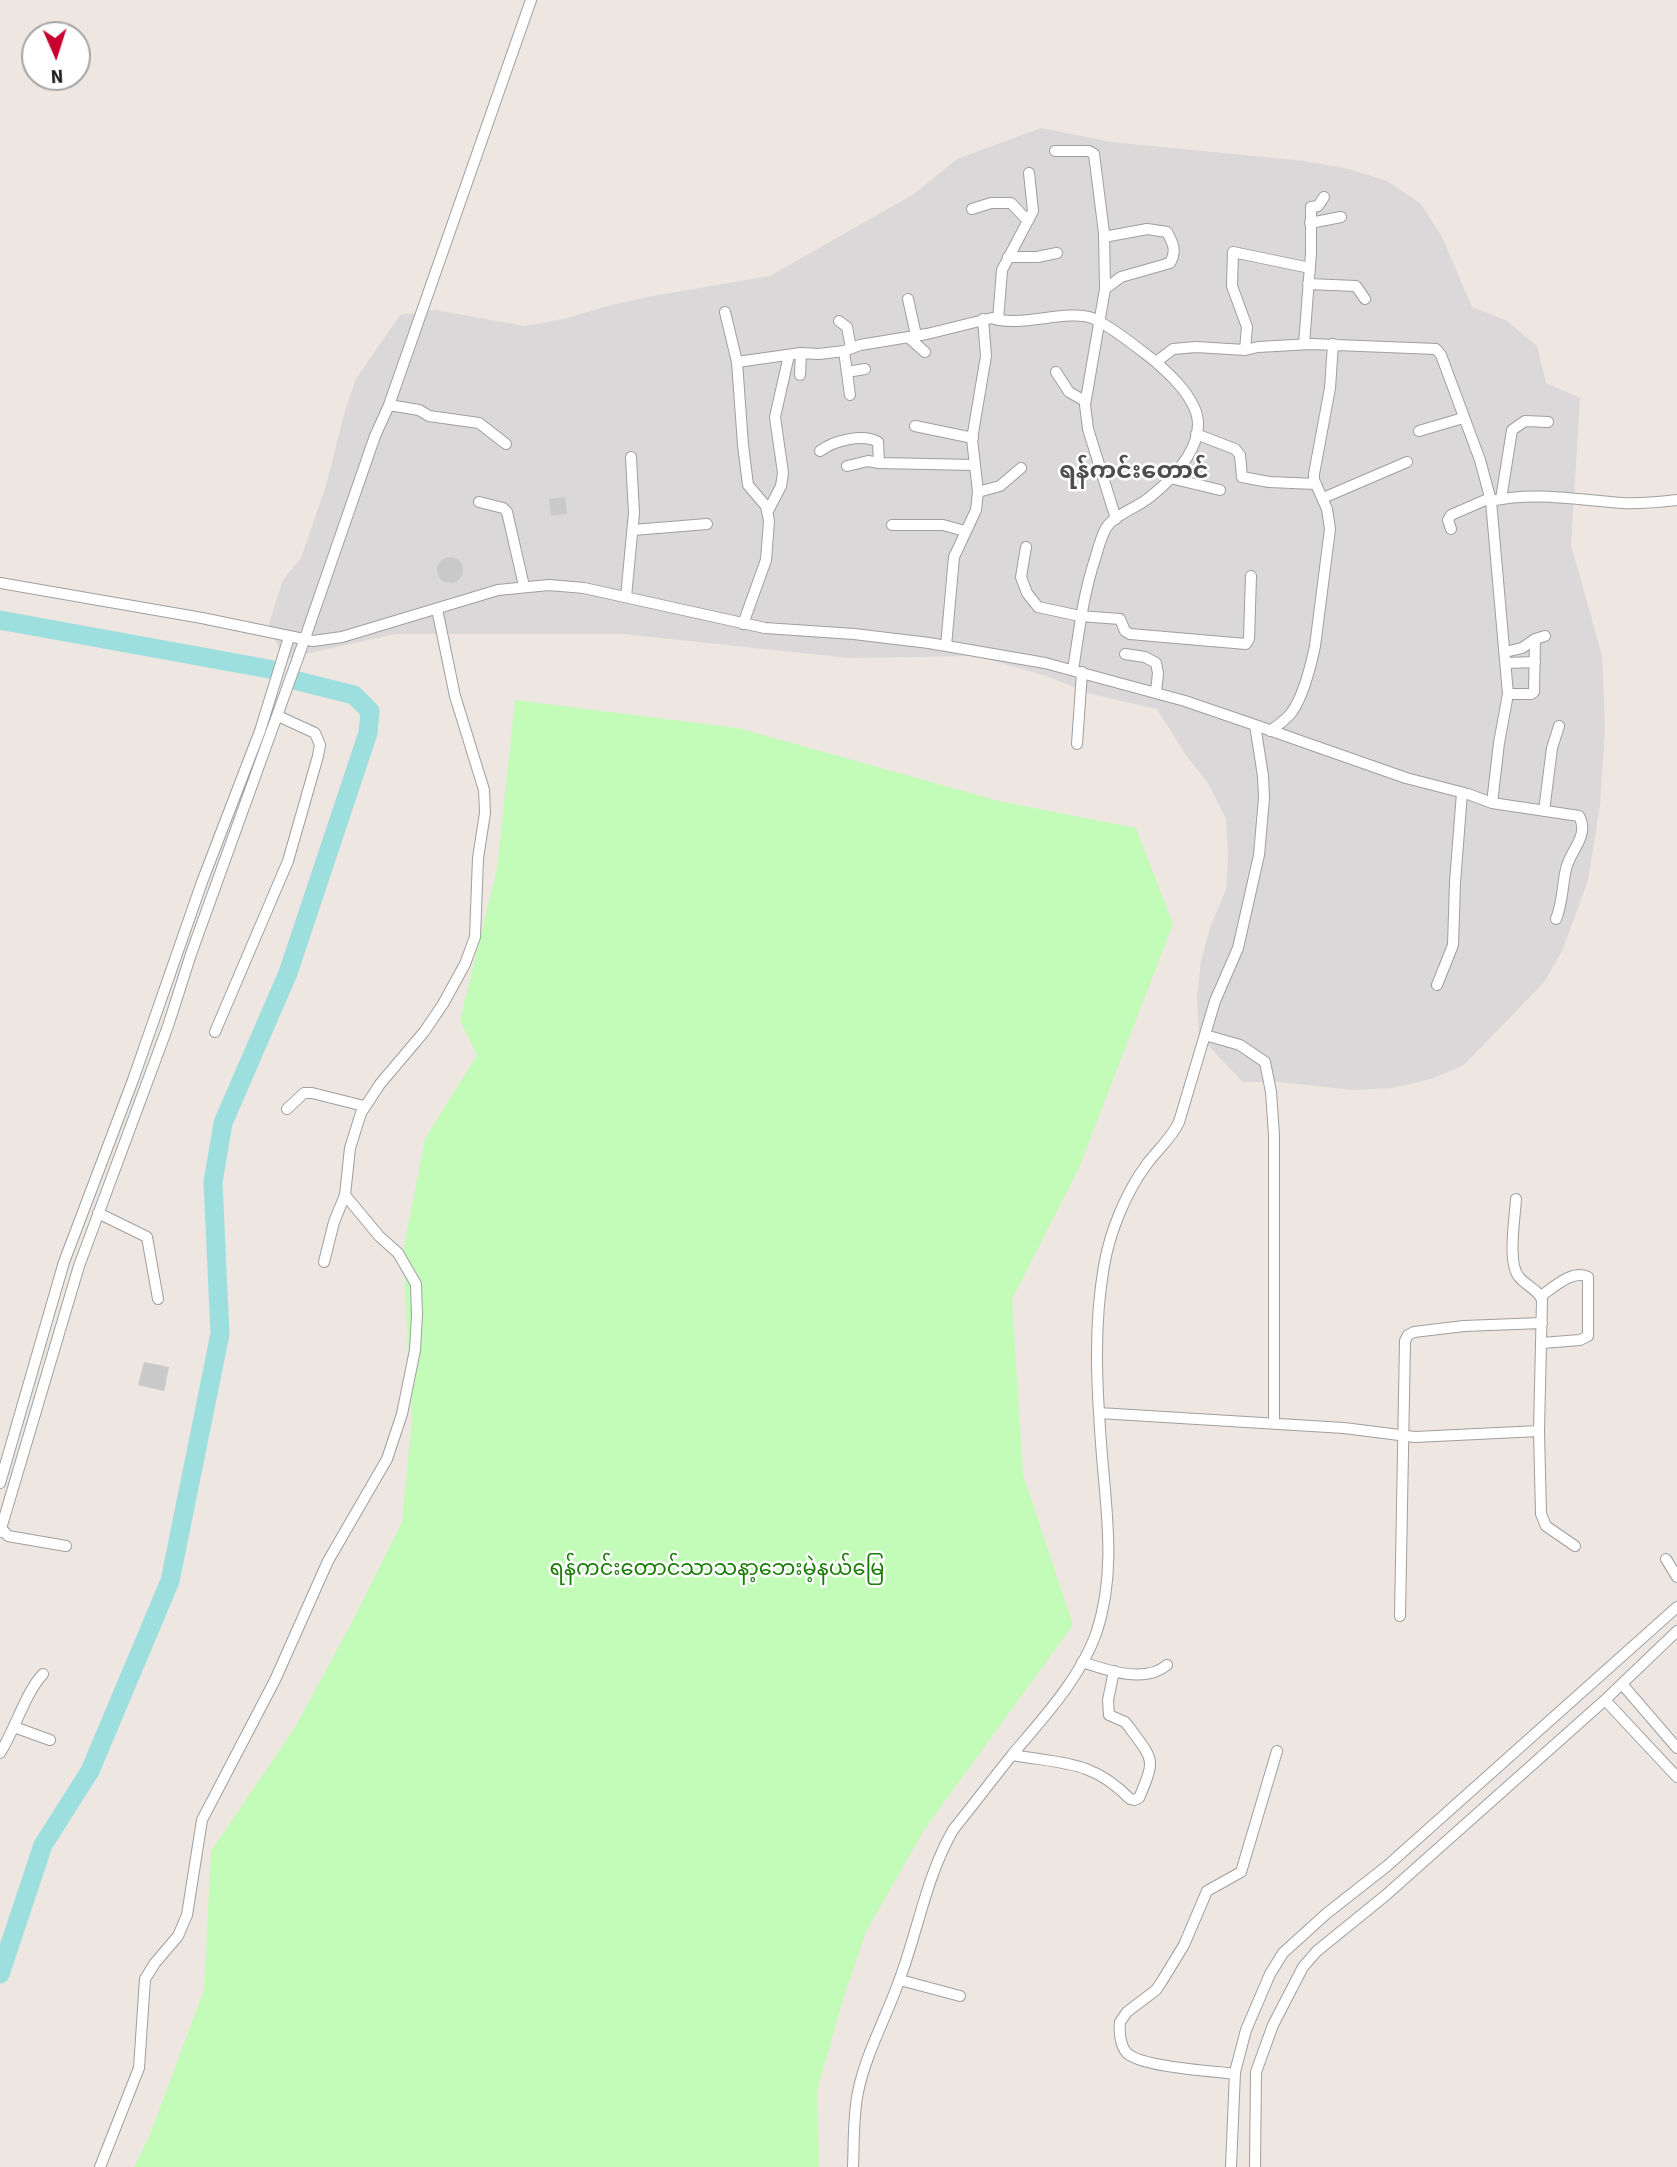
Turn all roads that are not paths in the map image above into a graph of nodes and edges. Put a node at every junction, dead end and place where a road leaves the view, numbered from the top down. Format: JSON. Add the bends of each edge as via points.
{"nodes":[{"id":1,"x":531,"y":0,"type":"edge"},
{"id":2,"x":1055,"y":151,"type":"dead end"},
{"id":3,"x":1029,"y":173,"type":"dead end"},
{"id":4,"x":1324,"y":197,"type":"dead end"},
{"id":5,"x":972,"y":209,"type":"dead end"},
{"id":6,"x":1341,"y":217,"type":"dead end"},
{"id":7,"x":1028,"y":221,"type":"junction"},
{"id":8,"x":1310,"y":223,"type":"junction"},
{"id":9,"x":1104,"y":237,"type":"junction"},
{"id":10,"x":1057,"y":253,"type":"dead end"},
{"id":11,"x":1008,"y":257,"type":"junction"},
{"id":12,"x":1310,"y":268,"type":"junction"},
{"id":13,"x":1308,"y":284,"type":"junction"},
{"id":14,"x":1105,"y":289,"type":"junction"},
{"id":15,"x":908,"y":299,"type":"dead end"},
{"id":16,"x":1365,"y":299,"type":"dead end"},
{"id":17,"x":725,"y":312,"type":"dead end"},
{"id":18,"x":983,"y":319,"type":"junction"},
{"id":19,"x":998,"y":320,"type":"junction"},
{"id":20,"x":839,"y":321,"type":"dead end"},
{"id":21,"x":1099,"y":323,"type":"junction"},
{"id":22,"x":912,"y":336,"type":"junction"},
{"id":23,"x":1304,"y":344,"type":"junction"},
{"id":24,"x":1333,"y":344,"type":"junction"},
{"id":25,"x":848,"y":350,"type":"junction"},
{"id":26,"x":1245,"y":350,"type":"junction"},
{"id":27,"x":925,"y":352,"type":"dead end"},
{"id":28,"x":801,"y":353,"type":"junction"},
{"id":29,"x":789,"y":355,"type":"junction"},
{"id":30,"x":737,"y":362,"type":"junction"},
{"id":31,"x":1156,"y":362,"type":"junction"},
{"id":32,"x":865,"y":369,"type":"dead end"},
{"id":33,"x":847,"y":372,"type":"junction"},
{"id":34,"x":1056,"y":372,"type":"dead end"},
{"id":35,"x":800,"y":375,"type":"dead end"},
{"id":36,"x":850,"y":395,"type":"dead end"},
{"id":37,"x":1085,"y":401,"type":"junction"},
{"id":38,"x":388,"y":405,"type":"junction"},
{"id":39,"x":1463,"y":418,"type":"junction"},
{"id":40,"x":1548,"y":422,"type":"dead end"},
{"id":41,"x":915,"y":426,"type":"dead end"},
{"id":42,"x":1419,"y":431,"type":"dead end"},
{"id":43,"x":1196,"y":434,"type":"junction"},
{"id":44,"x":973,"y":438,"type":"junction"},
{"id":45,"x":506,"y":444,"type":"dead end"},
{"id":46,"x":820,"y":452,"type":"dead end"},
{"id":47,"x":631,"y":457,"type":"dead end"},
{"id":48,"x":1407,"y":462,"type":"dead end"},
{"id":49,"x":879,"y":463,"type":"junction"},
{"id":50,"x":974,"y":465,"type":"junction"},
{"id":51,"x":848,"y":466,"type":"dead end"},
{"id":52,"x":1021,"y":468,"type":"dead end"},
{"id":53,"x":1170,"y":478,"type":"junction"},
{"id":54,"x":1315,"y":484,"type":"junction"},
{"id":55,"x":1220,"y":489,"type":"dead end"},
{"id":56,"x":978,"y":492,"type":"junction"},
{"id":57,"x":1323,"y":498,"type":"junction"},
{"id":58,"x":1494,"y":499,"type":"junction"},
{"id":59,"x":1677,"y":500,"type":"edge"},
{"id":60,"x":479,"y":502,"type":"dead end"},
{"id":61,"x":768,"y":511,"type":"junction"},
{"id":62,"x":1116,"y":519,"type":"junction"},
{"id":63,"x":707,"y":524,"type":"dead end"},
{"id":64,"x":892,"y":525,"type":"dead end"},
{"id":65,"x":1451,"y":528,"type":"dead end"},
{"id":66,"x":633,"y":530,"type":"junction"},
{"id":67,"x":965,"y":531,"type":"junction"},
{"id":68,"x":1026,"y":547,"type":"dead end"},
{"id":69,"x":1251,"y":576,"type":"dead end"},
{"id":70,"x":0,"y":583,"type":"edge"},
{"id":71,"x":524,"y":586,"type":"junction"},
{"id":72,"x":626,"y":597,"type":"junction"},
{"id":73,"x":437,"y":609,"type":"junction"},
{"id":74,"x":1080,"y":616,"type":"junction"},
{"id":75,"x":743,"y":624,"type":"junction"},
{"id":76,"x":297,"y":639,"type":"junction"},
{"id":77,"x":946,"y":646,"type":"junction"},
{"id":78,"x":1125,"y":654,"type":"dead end"},
{"id":79,"x":1506,"y":658,"type":"junction"},
{"id":80,"x":1535,"y":662,"type":"junction"},
{"id":81,"x":1078,"y":671,"type":"junction"},
{"id":82,"x":1156,"y":692,"type":"junction"},
{"id":83,"x":1508,"y":694,"type":"junction"},
{"id":84,"x":278,"y":716,"type":"junction"},
{"id":85,"x":1255,"y":725,"type":"junction"},
{"id":86,"x":1559,"y":726,"type":"dead end"},
{"id":87,"x":1270,"y":731,"type":"junction"},
{"id":88,"x":1077,"y":744,"type":"dead end"},
{"id":89,"x":1462,"y":793,"type":"junction"},
{"id":90,"x":1492,"y":803,"type":"junction"},
{"id":91,"x":1544,"y":811,"type":"junction"},
{"id":92,"x":1556,"y":919,"type":"dead end"},
{"id":93,"x":1437,"y":985,"type":"dead end"},
{"id":94,"x":215,"y":1032,"type":"dead end"},
{"id":95,"x":1205,"y":1035,"type":"junction"},
{"id":96,"x":365,"y":1106,"type":"junction"},
{"id":97,"x":287,"y":1109,"type":"dead end"},
{"id":98,"x":109,"y":1164,"type":"junction"},
{"id":99,"x":345,"y":1195,"type":"junction"},
{"id":100,"x":1516,"y":1199,"type":"dead end"},
{"id":101,"x":98,"y":1213,"type":"junction"},
{"id":102,"x":324,"y":1262,"type":"dead end"},
{"id":103,"x":1541,"y":1296,"type":"junction"},
{"id":104,"x":158,"y":1299,"type":"dead end"},
{"id":105,"x":1542,"y":1323,"type":"junction"},
{"id":106,"x":1542,"y":1343,"type":"junction"},
{"id":107,"x":1099,"y":1413,"type":"junction"},
{"id":108,"x":1274,"y":1423,"type":"junction"},
{"id":109,"x":1539,"y":1431,"type":"junction"},
{"id":110,"x":1404,"y":1436,"type":"junction"},
{"id":111,"x":0,"y":1483,"type":"edge"},
{"id":112,"x":1,"y":1530,"type":"edge"},
{"id":113,"x":66,"y":1546,"type":"dead end"},
{"id":114,"x":1575,"y":1546,"type":"dead end"},
{"id":115,"x":1665,"y":1559,"type":"dead end"},
{"id":116,"x":1677,"y":1577,"type":"edge"},
{"id":117,"x":1677,"y":1607,"type":"edge"},
{"id":118,"x":1400,"y":1616,"type":"dead end"},
{"id":119,"x":1677,"y":1631,"type":"edge"},
{"id":120,"x":1082,"y":1662,"type":"junction"},
{"id":121,"x":1167,"y":1665,"type":"dead end"},
{"id":122,"x":1114,"y":1671,"type":"junction"},
{"id":123,"x":43,"y":1674,"type":"dead end"},
{"id":124,"x":1620,"y":1686,"type":"junction"},
{"id":125,"x":1607,"y":1699,"type":"junction"},
{"id":126,"x":14,"y":1727,"type":"junction"},
{"id":127,"x":50,"y":1740,"type":"dead end"},
{"id":128,"x":1677,"y":1748,"type":"edge"},
{"id":129,"x":1277,"y":1751,"type":"dead end"},
{"id":130,"x":0,"y":1753,"type":"edge"},
{"id":131,"x":1013,"y":1755,"type":"junction"},
{"id":132,"x":1677,"y":1777,"type":"edge"},
{"id":133,"x":900,"y":1980,"type":"junction"},
{"id":134,"x":960,"y":1996,"type":"dead end"},
{"id":135,"x":1234,"y":2074,"type":"junction"},
{"id":136,"x":100,"y":2167,"type":"edge"},
{"id":137,"x":853,"y":2167,"type":"edge"},
{"id":138,"x":1231,"y":2167,"type":"edge"},
{"id":139,"x":1255,"y":2167,"type":"edge"}],
"edges":[{"from":1,"to":38,"type":"street"},
{"from":2,"to":9,"type":"street","via":[[1094,154]]},
{"from":3,"to":7,"type":"street","via":[[1033,208]]},
{"from":4,"to":8,"type":"street","via":[[1311,207]]},
{"from":5,"to":7,"type":"street","via":[[1011,203]]},
{"from":6,"to":8,"type":"street"},
{"from":7,"to":11,"type":"street"},
{"from":8,"to":12,"type":"street"},
{"from":9,"to":14,"type":"street"},
{"from":9,"to":14,"type":"street","via":[[1157,229],[1167,232],[1174,244],[1170,263],[1121,277]]},
{"from":10,"to":11,"type":"street"},
{"from":11,"to":19,"type":"street","via":[[1000,275]]},
{"from":12,"to":13,"type":"street"},
{"from":12,"to":26,"type":"street","via":[[1233,252],[1232,286],[1247,327]]},
{"from":13,"to":16,"type":"street","via":[[1356,286]]},
{"from":13,"to":23,"type":"street"},
{"from":14,"to":21,"type":"street"},
{"from":15,"to":22,"type":"street"},
{"from":17,"to":30,"type":"street"},
{"from":18,"to":19,"type":"street"},
{"from":18,"to":22,"type":"street"},
{"from":18,"to":44,"type":"street","via":[[986,356]]},
{"from":19,"to":21,"type":"street","via":[[1078,316]]},
{"from":20,"to":25,"type":"street","via":[[848,327]]},
{"from":21,"to":31,"type":"street"},
{"from":21,"to":37,"type":"street"},
{"from":22,"to":25,"type":"street"},
{"from":22,"to":27,"type":"street"},
{"from":23,"to":24,"type":"street"},
{"from":23,"to":26,"type":"street"},
{"from":24,"to":39,"type":"street","via":[[1436,349]]},
{"from":24,"to":54,"type":"street"},
{"from":25,"to":28,"type":"street"},
{"from":25,"to":33,"type":"street"},
{"from":26,"to":31,"type":"street","via":[[1181,348]]},
{"from":28,"to":29,"type":"street"},
{"from":28,"to":35,"type":"street"},
{"from":29,"to":30,"type":"street"},
{"from":29,"to":61,"type":"street","via":[[775,417],[783,473]]},
{"from":30,"to":61,"type":"street","via":[[748,485]]},
{"from":31,"to":43,"type":"street","via":[[1181,386],[1196,410]]},
{"from":32,"to":33,"type":"street"},
{"from":33,"to":36,"type":"street"},
{"from":34,"to":37,"type":"street","via":[[1069,393]]},
{"from":37,"to":62,"type":"street","via":[[1088,429]]},
{"from":38,"to":45,"type":"street","via":[[478,423]]},
{"from":38,"to":76,"type":"street"},
{"from":39,"to":42,"type":"street"},
{"from":39,"to":58,"type":"street"},
{"from":40,"to":58,"type":"street","via":[[1524,421],[1512,430]]},
{"from":41,"to":44,"type":"street"},
{"from":43,"to":53,"type":"street","via":[[1187,457]]},
{"from":43,"to":54,"type":"street","via":[[1235,449],[1240,454],[1241,477]]},
{"from":44,"to":50,"type":"street"},
{"from":46,"to":49,"type":"street","via":[[827,445],[850,439],[873,439],[878,442]]},
{"from":47,"to":66,"type":"street"},
{"from":48,"to":57,"type":"street"},
{"from":49,"to":50,"type":"street"},
{"from":49,"to":51,"type":"street"},
{"from":50,"to":56,"type":"street"},
{"from":52,"to":56,"type":"street","via":[[1000,486]]},
{"from":53,"to":55,"type":"street"},
{"from":53,"to":62,"type":"street"},
{"from":54,"to":57,"type":"street"},
{"from":56,"to":67,"type":"street","via":[[976,510]]},
{"from":57,"to":87,"type":"street","via":[[1330,529],[1312,662],[1296,706]]},
{"from":58,"to":59,"type":"street","via":[[1561,496],[1636,504]]},
{"from":58,"to":65,"type":"street","via":[[1451,515]]},
{"from":58,"to":79,"type":"street"},
{"from":60,"to":71,"type":"street","via":[[507,512]]},
{"from":61,"to":75,"type":"street","via":[[766,560]]},
{"from":62,"to":74,"type":"street","via":[[1100,541]]},
{"from":63,"to":66,"type":"street"},
{"from":64,"to":67,"type":"street","via":[[951,526]]},
{"from":66,"to":72,"type":"street"},
{"from":67,"to":77,"type":"street","via":[[954,557]]},
{"from":68,"to":74,"type":"street","via":[[1021,577],[1033,603]]},
{"from":69,"to":74,"type":"street","via":[[1246,644],[1130,634],[1120,619]]},
{"from":70,"to":76,"type":"street"},
{"from":71,"to":72,"type":"street","via":[[565,585]]},
{"from":71,"to":73,"type":"street"},
{"from":72,"to":75,"type":"street"},
{"from":73,"to":76,"type":"street","via":[[342,637]]},
{"from":73,"to":96,"type":"street","via":[[455,696],[484,790],[475,937],[443,1004]]},
{"from":74,"to":81,"type":"street"},
{"from":75,"to":77,"type":"street"},
{"from":76,"to":84,"type":"street"},
{"from":76,"to":98,"type":"street","via":[[183,934]]},
{"from":77,"to":81,"type":"street"},
{"from":78,"to":82,"type":"street","via":[[1156,663]]},
{"from":79,"to":80,"type":"street"},
{"from":79,"to":80,"type":"street","via":[[1540,638]]},
{"from":79,"to":83,"type":"street"},
{"from":80,"to":83,"type":"street","via":[[1534,692]]},
{"from":81,"to":82,"type":"street"},
{"from":81,"to":88,"type":"street"},
{"from":82,"to":85,"type":"street"},
{"from":83,"to":90,"type":"street"},
{"from":84,"to":94,"type":"street","via":[[315,733],[318,756],[288,861]]},
{"from":84,"to":98,"type":"street","via":[[168,1026]]},
{"from":85,"to":87,"type":"street"},
{"from":85,"to":95,"type":"street","via":[[1265,798],[1259,855],[1238,948]]},
{"from":86,"to":91,"type":"street"},
{"from":87,"to":89,"type":"street"},
{"from":89,"to":90,"type":"street"},
{"from":89,"to":93,"type":"street","via":[[1453,945]]},
{"from":90,"to":91,"type":"street"},
{"from":91,"to":92,"type":"street","via":[[1578,816],[1583,828],[1566,865]]},
{"from":95,"to":107,"type":"street","via":[[1179,1122],[1131,1192],[1104,1264],[1098,1326]]},
{"from":95,"to":108,"type":"street","via":[[1240,1045],[1265,1062],[1271,1092],[1275,1135]]},
{"from":96,"to":97,"type":"street","via":[[304,1093]]},
{"from":96,"to":99,"type":"street","via":[[350,1148]]},
{"from":98,"to":101,"type":"street"},
{"from":98,"to":111,"type":"street","via":[[64,1262]]},
{"from":99,"to":102,"type":"street"},
{"from":99,"to":136,"type":"street","via":[[398,1253],[416,1284],[415,1350],[402,1414],[387,1459],[328,1561],[275,1680],[202,1821],[187,1915],[178,1936],[145,1979],[139,2068]]},
{"from":100,"to":103,"type":"street","via":[[1513,1267]]},
{"from":101,"to":104,"type":"street","via":[[147,1237]]},
{"from":101,"to":112,"type":"street"},
{"from":103,"to":105,"type":"street"},
{"from":103,"to":106,"type":"street","via":[[1569,1278],[1588,1277],[1588,1336]]},
{"from":105,"to":106,"type":"street"},
{"from":105,"to":110,"type":"street","via":[[1464,1326],[1408,1335]]},
{"from":106,"to":109,"type":"street"},
{"from":107,"to":108,"type":"street"},
{"from":107,"to":120,"type":"street","via":[[1110,1559],[1101,1618]]},
{"from":108,"to":110,"type":"street"},
{"from":109,"to":110,"type":"street"},
{"from":109,"to":114,"type":"street","via":[[1541,1514],[1546,1525]]},
{"from":110,"to":118,"type":"street"},
{"from":112,"to":113,"type":"street","via":[[8,1536]]},
{"from":115,"to":116,"type":"street"},
{"from":117,"to":135,"type":"street","via":[[1283,1953],[1246,2030]]},
{"from":119,"to":124,"type":"street"},
{"from":120,"to":122,"type":"street"},
{"from":120,"to":131,"type":"street","via":[[1039,1726]]},
{"from":121,"to":122,"type":"street","via":[[1151,1674]]},
{"from":122,"to":131,"type":"street","via":[[1109,1715],[1129,1727],[1151,1760],[1139,1798],[1130,1799],[1108,1779],[1082,1767]]},
{"from":123,"to":126,"type":"street"},
{"from":124,"to":125,"type":"street"},
{"from":124,"to":128,"type":"street"},
{"from":125,"to":132,"type":"street"},
{"from":125,"to":139,"type":"street","via":[[1303,1967],[1273,2025],[1256,2072]]},
{"from":126,"to":127,"type":"street"},
{"from":126,"to":130,"type":"street"},
{"from":129,"to":135,"type":"street","via":[[1241,1872],[1207,1891],[1184,1945],[1162,1981],[1120,2022],[1128,2055],[1157,2064]]},
{"from":131,"to":133,"type":"street","via":[[943,1847]]},
{"from":133,"to":134,"type":"street"},
{"from":133,"to":137,"type":"street","via":[[857,2093]]},
{"from":135,"to":138,"type":"street"}]}
